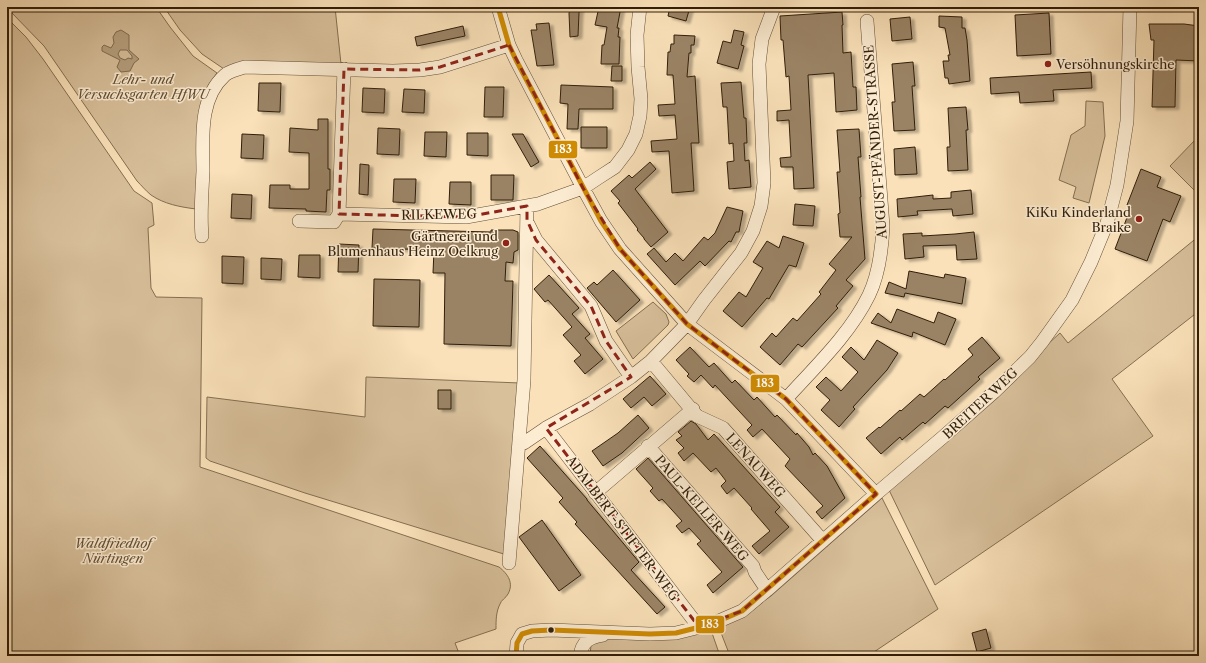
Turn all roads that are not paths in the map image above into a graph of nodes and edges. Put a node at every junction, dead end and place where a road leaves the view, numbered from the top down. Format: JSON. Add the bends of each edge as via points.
{"nodes":[{"id":1,"x":498,"y":7,"type":"edge"},
{"id":2,"x":640,"y":7,"type":"edge"},
{"id":3,"x":774,"y":7,"type":"edge"},
{"id":4,"x":1130,"y":7,"type":"edge"},
{"id":5,"x":867,"y":22,"type":"dead end"},
{"id":6,"x":509,"y":45,"type":"junction"},
{"id":7,"x":344,"y":69,"type":"junction"},
{"id":8,"x":583,"y":188,"type":"junction"},
{"id":9,"x":527,"y":206,"type":"junction"},
{"id":10,"x":339,"y":214,"type":"junction"},
{"id":11,"x":527,"y":220,"type":"junction"},
{"id":12,"x":299,"y":221,"type":"dead end"},
{"id":13,"x":202,"y":236,"type":"dead end"},
{"id":14,"x":687,"y":324,"type":"junction"},
{"id":15,"x":651,"y":361,"type":"junction"},
{"id":16,"x":631,"y":377,"type":"junction"},
{"id":17,"x":786,"y":399,"type":"junction"},
{"id":18,"x":692,"y":410,"type":"junction"},
{"id":19,"x":546,"y":428,"type":"junction"},
{"id":20,"x":524,"y":443,"type":"dead end"},
{"id":21,"x":648,"y":446,"type":"junction"},
{"id":22,"x":595,"y":493,"type":"junction"},
{"id":23,"x":876,"y":494,"type":"junction"},
{"id":24,"x":823,"y":541,"type":"junction"},
{"id":25,"x":509,"y":563,"type":"dead end"},
{"id":26,"x":767,"y":590,"type":"junction"},
{"id":27,"x":699,"y":628,"type":"junction"},
{"id":28,"x":621,"y":632,"type":"junction"},
{"id":29,"x":516,"y":656,"type":"edge"},
{"id":30,"x":580,"y":656,"type":"edge"}],
"edges":[{"from":1,"to":6,"type":"street"},
{"from":2,"to":8,"type":"street","name":"RILKEWEG","via":[[637,35],[641,99],[636,134],[615,167]]},
{"from":3,"to":14,"type":"street","via":[[762,39],[759,64],[764,183],[761,206],[753,231],[741,253]]},
{"from":4,"to":23,"type":"street","name":"BREITER WEG","via":[[1127,121],[1118,185],[1091,262],[1072,300],[1042,342],[994,392]]},
{"from":5,"to":17,"type":"street","name":"AUGUST-PFÄNDER-STRASSE","via":[[883,226],[879,266],[870,293],[859,314]]},
{"from":6,"to":7,"type":"street","via":[[440,67],[420,70]]},
{"from":6,"to":8,"type":"street"},
{"from":7,"to":10,"type":"street"},
{"from":7,"to":13,"type":"street","via":[[245,67],[226,75],[218,84],[204,115]]},
{"from":8,"to":9,"type":"street","name":"RILKEWEG"},
{"from":8,"to":14,"type":"street","via":[[620,249]]},
{"from":9,"to":10,"type":"street","name":"RILKEWEG","via":[[466,217]]},
{"from":9,"to":11,"type":"street"},
{"from":10,"to":12,"type":"street","name":"RILKEWEG","via":[[334,222]]},
{"from":11,"to":16,"type":"street","via":[[536,240],[591,306],[606,340]]},
{"from":11,"to":25,"type":"street","via":[[524,380]]},
{"from":14,"to":15,"type":"street"},
{"from":14,"to":17,"type":"street"},
{"from":15,"to":16,"type":"street"},
{"from":15,"to":18,"type":"street","name":"LENAUWEG"},
{"from":16,"to":19,"type":"street","via":[[590,404]]},
{"from":17,"to":23,"type":"street"},
{"from":18,"to":21,"type":"street"},
{"from":18,"to":24,"type":"street","name":"LENAUWEG","via":[[697,416],[722,428]]},
{"from":19,"to":20,"type":"street"},
{"from":19,"to":22,"type":"street","name":"ADALBERT-STIFTER-WEG"},
{"from":21,"to":22,"type":"street"},
{"from":21,"to":26,"type":"street","name":"PAUL-KELLER-WEG","via":[[753,566]]},
{"from":22,"to":27,"type":"street","name":"ADALBERT-STIFTER-WEG"},
{"from":23,"to":24,"type":"street","name":"BREITER WEG"},
{"from":24,"to":26,"type":"street","name":"BREITER WEG"},
{"from":26,"to":27,"type":"street","name":"BREITER WEG","via":[[742,611]]},
{"from":27,"to":28,"type":"street","name":"BREITER WEG","via":[[662,634]]},
{"from":28,"to":29,"type":"street","name":"BREITER WEG","via":[[532,631],[522,634],[517,643]]},
{"from":28,"to":30,"type":"street","name":"BREITER WEG","via":[[588,639],[583,644]]}]}
